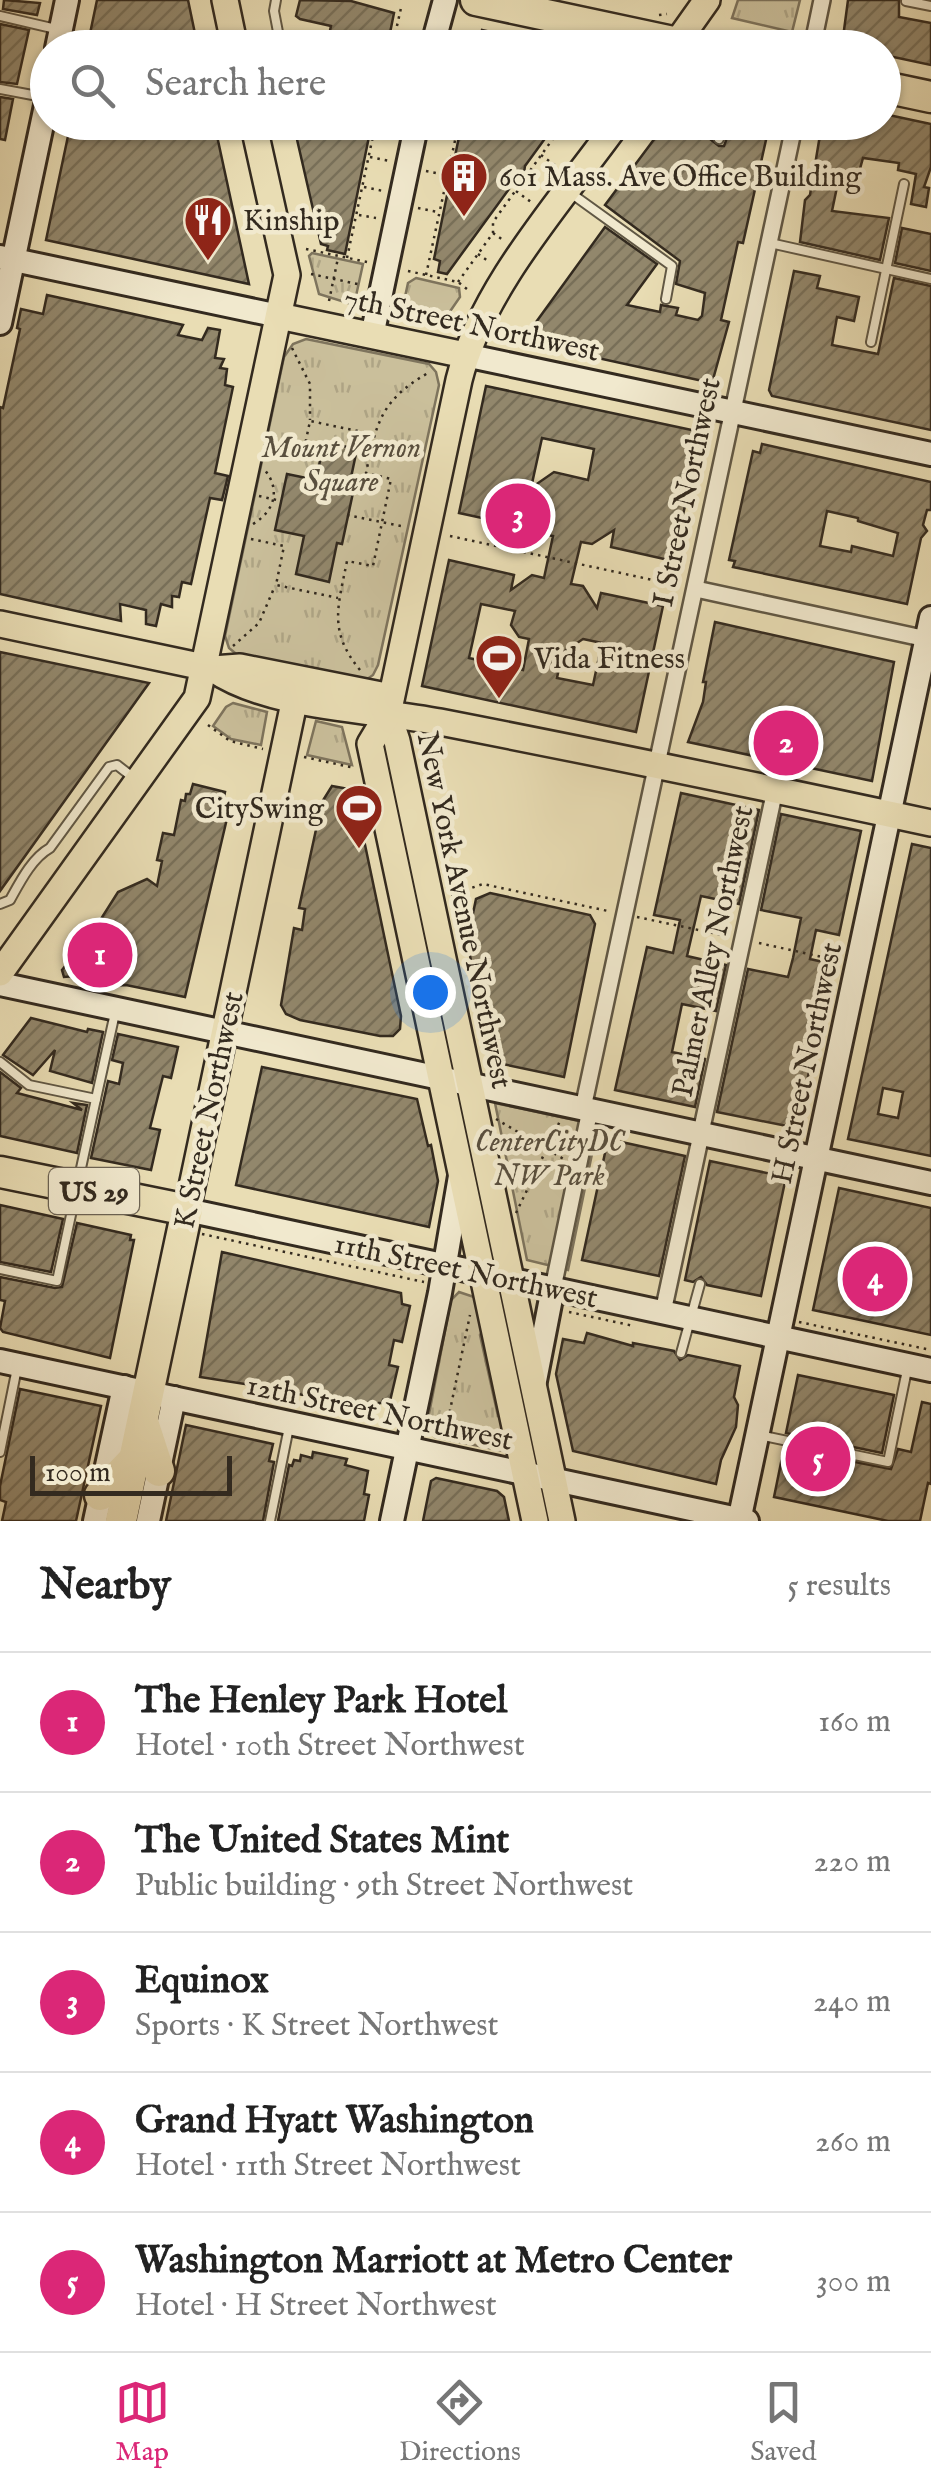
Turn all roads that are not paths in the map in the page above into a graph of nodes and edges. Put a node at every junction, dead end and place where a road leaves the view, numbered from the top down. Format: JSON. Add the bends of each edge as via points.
{"nodes":[{"id":1,"x":67,"y":0,"type":"edge"},
{"id":2,"x":225,"y":0,"type":"edge"},
{"id":3,"x":276,"y":0,"type":"edge"},
{"id":4,"x":445,"y":0,"type":"edge"},
{"id":5,"x":707,"y":0,"type":"edge"},
{"id":6,"x":822,"y":0,"type":"edge"},
{"id":7,"x":906,"y":1,"type":"edge"},
{"id":8,"x":931,"y":6,"type":"edge"},
{"id":9,"x":478,"y":13,"type":"edge"},
{"id":10,"x":0,"y":16,"type":"edge"},
{"id":11,"x":36,"y":30,"type":"edge"},
{"id":12,"x":61,"y":30,"type":"edge"},
{"id":13,"x":231,"y":30,"type":"edge"},
{"id":14,"x":278,"y":30,"type":"edge"},
{"id":15,"x":431,"y":30,"type":"edge"},
{"id":16,"x":646,"y":30,"type":"edge"},
{"id":17,"x":679,"y":30,"type":"edge"},
{"id":18,"x":816,"y":30,"type":"edge"},
{"id":19,"x":0,"y":88,"type":"edge"},
{"id":20,"x":901,"y":91,"type":"edge"},
{"id":21,"x":30,"y":94,"type":"edge"},
{"id":22,"x":931,"y":97,"type":"edge"},
{"id":23,"x":36,"y":140,"type":"edge"},
{"id":24,"x":257,"y":140,"type":"edge"},
{"id":25,"x":422,"y":140,"type":"edge"},
{"id":26,"x":605,"y":140,"type":"edge"},
{"id":27,"x":791,"y":140,"type":"edge"},
{"id":28,"x":904,"y":184,"type":"dead end"},
{"id":29,"x":568,"y":192,"type":"junction"},
{"id":30,"x":770,"y":244,"type":"junction"},
{"id":31,"x":7,"y":259,"type":"edge"},
{"id":32,"x":886,"y":268,"type":"junction"},
{"id":33,"x":931,"y":278,"type":"edge"},
{"id":34,"x":666,"y":298,"type":"dead end"},
{"id":35,"x":279,"y":316,"type":"junction"},
{"id":36,"x":0,"y":323,"type":"edge"},
{"id":37,"x":372,"y":336,"type":"junction"},
{"id":38,"x":871,"y":342,"type":"dead end"},
{"id":39,"x":465,"y":356,"type":"junction"},
{"id":40,"x":734,"y":412,"type":"junction"},
{"id":41,"x":931,"y":454,"type":"edge"},
{"id":42,"x":696,"y":590,"type":"junction"},
{"id":43,"x":0,"y":624,"type":"edge"},
{"id":44,"x":929,"y":632,"type":"edge"},
{"id":45,"x":209,"y":668,"type":"junction"},
{"id":46,"x":295,"y":698,"type":"junction"},
{"id":47,"x":390,"y":705,"type":"junction"},
{"id":48,"x":658,"y":765,"type":"junction"},
{"id":49,"x":139,"y":782,"type":"junction"},
{"id":50,"x":775,"y":790,"type":"junction"},
{"id":51,"x":889,"y":814,"type":"junction"},
{"id":52,"x":931,"y":824,"type":"edge"},
{"id":53,"x":50,"y":848,"type":"junction"},
{"id":54,"x":68,"y":861,"type":"junction"},
{"id":55,"x":0,"y":904,"type":"edge"},
{"id":56,"x":0,"y":973,"type":"edge"},
{"id":57,"x":0,"y":984,"type":"edge"},
{"id":58,"x":116,"y":1008,"type":"junction"},
{"id":59,"x":224,"y":1032,"type":"junction"},
{"id":60,"x":0,"y":1062,"type":"edge"},
{"id":61,"x":442,"y":1077,"type":"junction"},
{"id":62,"x":470,"y":1083,"type":"junction"},
{"id":63,"x":96,"y":1098,"type":"junction"},
{"id":64,"x":578,"y":1112,"type":"junction"},
{"id":65,"x":704,"y":1123,"type":"dead end"},
{"id":66,"x":699,"y":1144,"type":"dead end"},
{"id":67,"x":816,"y":1158,"type":"junction"},
{"id":68,"x":461,"y":1168,"type":"junction"},
{"id":69,"x":0,"y":1172,"type":"edge"},
{"id":70,"x":931,"y":1183,"type":"edge"},
{"id":71,"x":77,"y":1188,"type":"junction"},
{"id":72,"x":187,"y":1210,"type":"junction"},
{"id":73,"x":444,"y":1266,"type":"junction"},
{"id":74,"x":0,"y":1269,"type":"edge"},
{"id":75,"x":483,"y":1273,"type":"junction"},
{"id":76,"x":511,"y":1279,"type":"junction"},
{"id":77,"x":700,"y":1284,"type":"dead end"},
{"id":78,"x":553,"y":1288,"type":"junction"},
{"id":79,"x":663,"y":1312,"type":"junction"},
{"id":80,"x":692,"y":1318,"type":"junction"},
{"id":81,"x":778,"y":1337,"type":"junction"},
{"id":82,"x":681,"y":1353,"type":"dead end"},
{"id":83,"x":9,"y":1363,"type":"edge"},
{"id":84,"x":919,"y":1368,"type":"edge"},
{"id":85,"x":534,"y":1386,"type":"junction"},
{"id":86,"x":147,"y":1399,"type":"junction"},
{"id":87,"x":290,"y":1423,"type":"junction"},
{"id":88,"x":758,"y":1434,"type":"junction"},
{"id":89,"x":408,"y":1448,"type":"junction"},
{"id":90,"x":0,"y":1452,"type":"edge"},
{"id":91,"x":146,"y":1465,"type":"junction"},
{"id":92,"x":524,"y":1474,"type":"junction"},
{"id":93,"x":554,"y":1480,"type":"junction"},
{"id":94,"x":97,"y":1508,"type":"edge"},
{"id":95,"x":742,"y":1520,"type":"edge"},
{"id":96,"x":121,"y":1521,"type":"edge"},
{"id":97,"x":148,"y":1521,"type":"edge"},
{"id":98,"x":270,"y":1521,"type":"edge"},
{"id":99,"x":392,"y":1521,"type":"edge"},
{"id":100,"x":535,"y":1521,"type":"edge"},
{"id":101,"x":562,"y":1521,"type":"edge"}],
"edges":[{"from":1,"to":12,"type":"main road"},
{"from":2,"to":13,"type":"main road"},
{"from":3,"to":14,"type":"lane"},
{"from":4,"to":15,"type":"main road"},
{"from":5,"to":17,"type":"main road"},
{"from":6,"to":18,"type":"street"},
{"from":7,"to":8,"type":"lane"},
{"from":9,"to":16,"type":"highway"},
{"from":10,"to":11,"type":"lane"},
{"from":19,"to":21,"type":"lane"},
{"from":20,"to":22,"type":"highway"},
{"from":23,"to":31,"type":"main road"},
{"from":24,"to":35,"type":"main road","via":[[287,275]]},
{"from":25,"to":37,"type":"main road"},
{"from":26,"to":29,"type":"main road"},
{"from":27,"to":30,"type":"street","name":"I Street Northwest"},
{"from":28,"to":32,"type":"lane"},
{"from":29,"to":34,"type":"lane","via":[[672,266]]},
{"from":29,"to":39,"type":"main road","via":[[494,296]]},
{"from":30,"to":32,"type":"lane"},
{"from":30,"to":40,"type":"street","name":"I Street Northwest"},
{"from":31,"to":35,"type":"main road","name":"7th Street Northwest"},
{"from":31,"to":36,"type":"main road"},
{"from":32,"to":33,"type":"lane"},
{"from":32,"to":38,"type":"lane"},
{"from":35,"to":37,"type":"main road","name":"7th Street Northwest"},
{"from":35,"to":45,"type":"main road"},
{"from":37,"to":39,"type":"main road","name":"7th Street Northwest"},
{"from":39,"to":40,"type":"main road","name":"7th Street Northwest"},
{"from":39,"to":47,"type":"main road"},
{"from":40,"to":41,"type":"main road","name":"7th Street Northwest"},
{"from":40,"to":42,"type":"street","name":"I Street Northwest"},
{"from":42,"to":44,"type":"street"},
{"from":42,"to":48,"type":"street","name":"I Street Northwest"},
{"from":43,"to":45,"type":"main road"},
{"from":44,"to":51,"type":"main road","name":"H Street Northwest"},
{"from":45,"to":46,"type":"main road","via":[[237,685]]},
{"from":45,"to":47,"type":"main road","via":[[240,667]]},
{"from":45,"to":49,"type":"main road","via":[[191,710]]},
{"from":46,"to":47,"type":"main road"},
{"from":46,"to":59,"type":"main road","name":"K Street Northwest"},
{"from":47,"to":48,"type":"main road"},
{"from":47,"to":61,"type":"main road","name":"New York Avenue Northwest","via":[[370,744]]},
{"from":47,"to":62,"type":"main road","name":"New York Avenue Northwest"},
{"from":48,"to":50,"type":"main road"},
{"from":48,"to":64,"type":"street","name":"I Street Northwest"},
{"from":49,"to":53,"type":"lane","via":[[117,765],[109,767]]},
{"from":49,"to":54,"type":"main road"},
{"from":50,"to":51,"type":"main road"},
{"from":50,"to":65,"type":"street","name":"Palmer Alley Northwest"},
{"from":51,"to":52,"type":"main road"},
{"from":51,"to":67,"type":"main road","name":"H Street Northwest"},
{"from":53,"to":54,"type":"lane"},
{"from":53,"to":55,"type":"lane"},
{"from":54,"to":56,"type":"main road"},
{"from":57,"to":58,"type":"main road"},
{"from":58,"to":59,"type":"main road"},
{"from":58,"to":63,"type":"lane"},
{"from":59,"to":61,"type":"main road"},
{"from":59,"to":72,"type":"main road","name":"K Street Northwest"},
{"from":60,"to":63,"type":"lane","via":[[29,1084]]},
{"from":61,"to":62,"type":"main road"},
{"from":61,"to":68,"type":"main road","name":"New York Avenue Northwest"},
{"from":62,"to":64,"type":"main road"},
{"from":62,"to":76,"type":"main road","name":"New York Avenue Northwest"},
{"from":63,"to":71,"type":"lane"},
{"from":64,"to":67,"type":"main road"},
{"from":64,"to":78,"type":"street","name":"I Street Northwest","via":[[578,1168]]},
{"from":66,"to":79,"type":"street","name":"Palmer Alley Northwest"},
{"from":67,"to":70,"type":"main road"},
{"from":67,"to":81,"type":"main road","name":"H Street Northwest"},
{"from":68,"to":73,"type":"main road"},
{"from":68,"to":75,"type":"main road","name":"New York Avenue Northwest"},
{"from":69,"to":71,"type":"highway","name":"11th Street Northwest","number":"US 29"},
{"from":71,"to":72,"type":"highway","name":"11th Street Northwest","number":"US 29"},
{"from":71,"to":74,"type":"lane","via":[[57,1281]]},
{"from":72,"to":73,"type":"main road","name":"11th Street Northwest"},
{"from":72,"to":86,"type":"highway","name":"K Street Northwest"},
{"from":73,"to":75,"type":"main road","name":"11th Street Northwest"},
{"from":73,"to":89,"type":"main road"},
{"from":75,"to":76,"type":"main road","name":"11th Street Northwest"},
{"from":75,"to":92,"type":"main road","name":"New York Avenue Northwest"},
{"from":76,"to":78,"type":"main road","name":"11th Street Northwest"},
{"from":76,"to":85,"type":"main road","name":"New York Avenue Northwest"},
{"from":77,"to":80,"type":"lane"},
{"from":78,"to":79,"type":"main road","name":"11th Street Northwest"},
{"from":78,"to":85,"type":"main road"},
{"from":79,"to":80,"type":"main road","name":"11th Street Northwest"},
{"from":80,"to":81,"type":"main road","name":"11th Street Northwest"},
{"from":80,"to":82,"type":"lane"},
{"from":81,"to":84,"type":"main road","name":"11th Street Northwest"},
{"from":81,"to":88,"type":"main road","name":"H Street Northwest"},
{"from":83,"to":86,"type":"main road","name":"12th Street Northwest"},
{"from":83,"to":90,"type":"lane"},
{"from":84,"to":88,"type":"lane","via":[[888,1462]]},
{"from":85,"to":93,"type":"main road","name":"New York Avenue Northwest"},
{"from":86,"to":87,"type":"main road","name":"12th Street Northwest"},
{"from":86,"to":91,"type":"highway","name":"K Street Northwest"},
{"from":86,"to":94,"type":"main road","name":"K Street Northwest"},
{"from":87,"to":89,"type":"main road","name":"12th Street Northwest"},
{"from":87,"to":98,"type":"lane"},
{"from":88,"to":95,"type":"main road","name":"H Street Northwest"},
{"from":89,"to":92,"type":"main road","name":"12th Street Northwest"},
{"from":89,"to":99,"type":"main road"},
{"from":91,"to":94,"type":"highway"},
{"from":91,"to":96,"type":"highway","name":"K Street Northwest"},
{"from":91,"to":97,"type":"main road","name":"K Street Northwest"},
{"from":92,"to":93,"type":"main road","name":"12th Street Northwest"},
{"from":92,"to":100,"type":"main road","name":"New York Avenue Northwest"},
{"from":93,"to":95,"type":"main road","name":"12th Street Northwest"},
{"from":93,"to":101,"type":"main road","name":"New York Avenue Northwest"}]}
